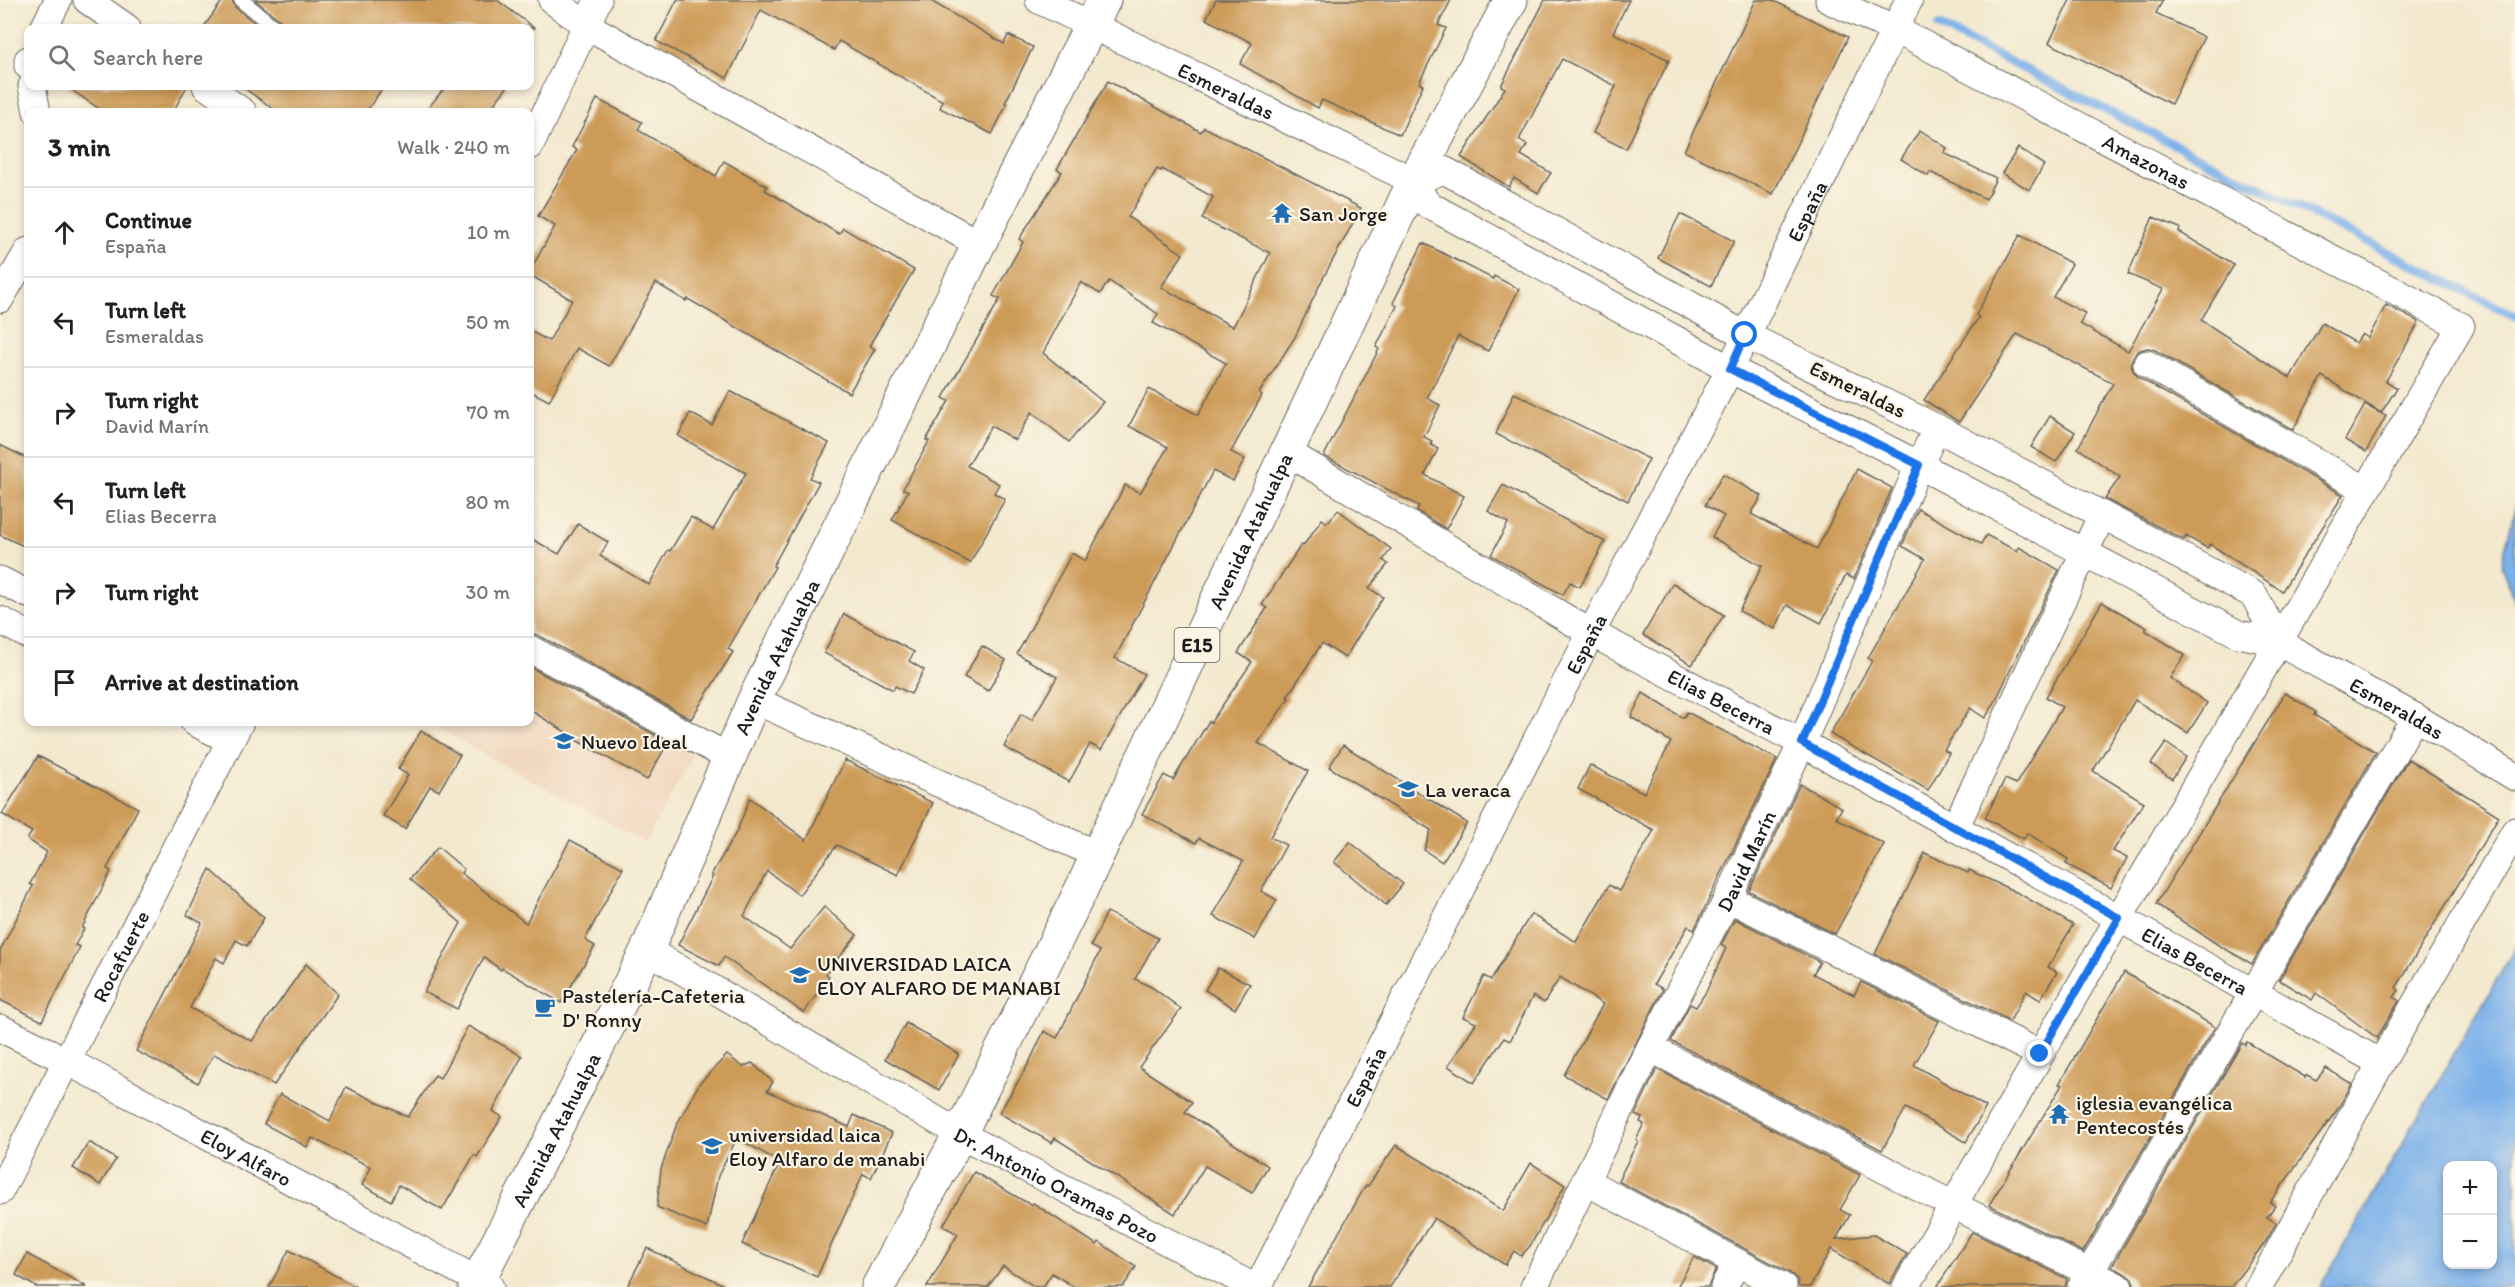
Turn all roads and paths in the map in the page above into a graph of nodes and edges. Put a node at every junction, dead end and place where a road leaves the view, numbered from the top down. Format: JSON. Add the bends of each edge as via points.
{"nodes":[{"id":1,"x":58,"y":0,"type":"edge"},
{"id":2,"x":87,"y":0,"type":"edge"},
{"id":3,"x":241,"y":0,"type":"edge"},
{"id":4,"x":552,"y":0,"type":"edge"},
{"id":5,"x":598,"y":0,"type":"edge"},
{"id":6,"x":1040,"y":0,"type":"edge"},
{"id":7,"x":1511,"y":0,"type":"edge"},
{"id":8,"x":1829,"y":0,"type":"edge"},
{"id":9,"x":1909,"y":0,"type":"edge"},
{"id":10,"x":1098,"y":13,"type":"edge"},
{"id":11,"x":46,"y":24,"type":"edge"},
{"id":12,"x":121,"y":24,"type":"edge"},
{"id":13,"x":270,"y":24,"type":"edge"},
{"id":14,"x":586,"y":26,"type":"junction"},
{"id":15,"x":1896,"y":30,"type":"junction"},
{"id":16,"x":33,"y":90,"type":"edge"},
{"id":17,"x":212,"y":90,"type":"edge"},
{"id":18,"x":36,"y":108,"type":"edge"},
{"id":19,"x":237,"y":108,"type":"edge"},
{"id":20,"x":534,"y":137,"type":"edge"},
{"id":21,"x":1414,"y":181,"type":"junction"},
{"id":22,"x":979,"y":244,"type":"junction"},
{"id":23,"x":24,"y":258,"type":"edge"},
{"id":24,"x":0,"y":299,"type":"edge"},
{"id":25,"x":1745,"y":335,"type":"junction"},
{"id":26,"x":2147,"y":364,"type":"dead end"},
{"id":27,"x":1730,"y":369,"type":"junction"},
{"id":28,"x":1937,"y":428,"type":"junction"},
{"id":29,"x":1287,"y":452,"type":"junction"},
{"id":30,"x":1919,"y":465,"type":"junction"},
{"id":31,"x":2366,"y":490,"type":"junction"},
{"id":32,"x":2102,"y":515,"type":"junction"},
{"id":33,"x":2086,"y":554,"type":"junction"},
{"id":34,"x":0,"y":579,"type":"edge"},
{"id":35,"x":24,"y":592,"type":"edge"},
{"id":36,"x":0,"y":620,"type":"edge"},
{"id":37,"x":24,"y":633,"type":"edge"},
{"id":38,"x":1591,"y":633,"type":"junction"},
{"id":39,"x":2277,"y":642,"type":"junction"},
{"id":40,"x":534,"y":651,"type":"edge"},
{"id":41,"x":754,"y":700,"type":"junction"},
{"id":42,"x":2415,"y":717,"type":"junction"},
{"id":43,"x":212,"y":726,"type":"edge"},
{"id":44,"x":235,"y":731,"type":"edge"},
{"id":45,"x":1802,"y":743,"type":"junction"},
{"id":46,"x":728,"y":758,"type":"junction"},
{"id":47,"x":2515,"y":777,"type":"edge"},
{"id":48,"x":1955,"y":828,"type":"junction"},
{"id":49,"x":2515,"y":831,"type":"edge"},
{"id":50,"x":1098,"y":855,"type":"junction"},
{"id":51,"x":1728,"y":898,"type":"junction"},
{"id":52,"x":2119,"y":918,"type":"junction"},
{"id":53,"x":647,"y":950,"type":"junction"},
{"id":54,"x":2255,"y":994,"type":"junction"},
{"id":55,"x":0,"y":1028,"type":"edge"},
{"id":56,"x":1650,"y":1048,"type":"junction"},
{"id":57,"x":2040,"y":1054,"type":"junction"},
{"id":58,"x":65,"y":1060,"type":"junction"},
{"id":59,"x":2380,"y":1063,"type":"junction"},
{"id":60,"x":960,"y":1134,"type":"junction"},
{"id":61,"x":1585,"y":1181,"type":"junction"},
{"id":62,"x":0,"y":1191,"type":"edge"},
{"id":63,"x":1953,"y":1205,"type":"junction"},
{"id":64,"x":1736,"y":1263,"type":"junction"},
{"id":65,"x":2086,"y":1279,"type":"edge"},
{"id":66,"x":481,"y":1285,"type":"edge"},
{"id":67,"x":878,"y":1287,"type":"edge"},
{"id":68,"x":1256,"y":1287,"type":"edge"},
{"id":69,"x":1534,"y":1287,"type":"edge"},
{"id":70,"x":1724,"y":1287,"type":"edge"},
{"id":71,"x":1783,"y":1287,"type":"edge"},
{"id":72,"x":1906,"y":1287,"type":"edge"},
{"id":73,"x":2119,"y":1287,"type":"edge"},
{"id":74,"x":2259,"y":1287,"type":"edge"}],
"edges":[{"from":1,"to":11,"type":"street"},
{"from":2,"to":12,"type":"street"},
{"from":3,"to":13,"type":"lane"},
{"from":4,"to":14,"type":"street"},
{"from":5,"to":14,"type":"street"},
{"from":6,"to":10,"type":"street","name":"Esmeraldas"},
{"from":7,"to":21,"type":"highway","name":"Avenida Atahualpa","number":"E15"},
{"from":8,"to":15,"type":"street","name":"Amazonas"},
{"from":9,"to":15,"type":"street","name":"España"},
{"from":10,"to":21,"type":"street","name":"Esmeraldas"},
{"from":10,"to":22,"type":"highway","name":"Avenida Atahualpa"},
{"from":14,"to":20,"type":"street"},
{"from":14,"to":22,"type":"street"},
{"from":15,"to":25,"type":"street","name":"España"},
{"from":15,"to":31,"type":"street","name":"Amazonas","via":[[2461,326]]},
{"from":16,"to":18,"type":"street"},
{"from":17,"to":19,"type":"street"},
{"from":21,"to":25,"type":"street","name":"Esmeraldas","via":[[1444,170]]},
{"from":21,"to":27,"type":"street","name":"Esmeraldas","via":[[1427,204]]},
{"from":21,"to":29,"type":"highway","name":"Avenida Atahualpa","number":"E15"},
{"from":22,"to":41,"type":"highway","name":"Avenida Atahualpa"},
{"from":23,"to":24,"type":"street"},
{"from":25,"to":27,"type":"street","name":"España"},
{"from":25,"to":28,"type":"street","name":"Esmeraldas"},
{"from":26,"to":31,"type":"street"},
{"from":27,"to":30,"type":"street","name":"Esmeraldas"},
{"from":27,"to":38,"type":"street","name":"España"},
{"from":28,"to":30,"type":"street","name":"David Marín"},
{"from":28,"to":32,"type":"street","name":"Esmeraldas"},
{"from":29,"to":38,"type":"street","name":"Elias Becerra"},
{"from":29,"to":50,"type":"highway","name":"Avenida Atahualpa","number":"E15"},
{"from":30,"to":33,"type":"street","name":"Esmeraldas"},
{"from":30,"to":45,"type":"street","name":"David Marín"},
{"from":31,"to":39,"type":"street"},
{"from":32,"to":33,"type":"street"},
{"from":32,"to":39,"type":"street","name":"Esmeraldas","via":[[2254,596]]},
{"from":33,"to":39,"type":"street","name":"Esmeraldas","via":[[2238,634]]},
{"from":33,"to":48,"type":"street"},
{"from":34,"to":35,"type":"street"},
{"from":36,"to":37,"type":"street"},
{"from":38,"to":45,"type":"street","name":"Elias Becerra"},
{"from":38,"to":68,"type":"street","name":"España"},
{"from":39,"to":42,"type":"street","name":"Esmeraldas"},
{"from":39,"to":52,"type":"street"},
{"from":40,"to":46,"type":"street"},
{"from":41,"to":46,"type":"highway","name":"Avenida Atahualpa"},
{"from":41,"to":50,"type":"street"},
{"from":42,"to":47,"type":"street","name":"Esmeraldas"},
{"from":42,"to":54,"type":"street"},
{"from":43,"to":44,"type":"street"},
{"from":44,"to":58,"type":"street","name":"Rocafuerte"},
{"from":45,"to":48,"type":"street","name":"Elias Becerra"},
{"from":45,"to":51,"type":"street","name":"David Marín"},
{"from":46,"to":53,"type":"highway","name":"Avenida Atahualpa"},
{"from":48,"to":52,"type":"street","name":"Elias Becerra"},
{"from":49,"to":59,"type":"street"},
{"from":50,"to":60,"type":"highway","name":"Avenida Atahualpa","number":"E15"},
{"from":51,"to":56,"type":"street","name":"David Marín"},
{"from":51,"to":57,"type":"street"},
{"from":52,"to":54,"type":"street","name":"Elias Becerra"},
{"from":52,"to":57,"type":"street"},
{"from":53,"to":60,"type":"street","name":"Dr. Antonio Oramas Pozo"},
{"from":53,"to":66,"type":"highway","name":"Avenida Atahualpa"},
{"from":54,"to":59,"type":"street","name":"Elias Becerra"},
{"from":54,"to":65,"type":"street"},
{"from":55,"to":58,"type":"street","name":"Eloy Alfaro"},
{"from":56,"to":61,"type":"street","name":"David Marín"},
{"from":56,"to":63,"type":"street"},
{"from":57,"to":63,"type":"street"},
{"from":58,"to":62,"type":"street","name":"Rocafuerte"},
{"from":58,"to":66,"type":"street","name":"Eloy Alfaro"},
{"from":59,"to":74,"type":"street"},
{"from":60,"to":67,"type":"highway","name":"Avenida Atahualpa","number":"E15"},
{"from":60,"to":68,"type":"street","name":"Dr. Antonio Oramas Pozo"},
{"from":61,"to":64,"type":"street"},
{"from":61,"to":69,"type":"street","name":"David Marín"},
{"from":63,"to":65,"type":"street"},
{"from":63,"to":72,"type":"street"},
{"from":64,"to":70,"type":"street"},
{"from":64,"to":71,"type":"street"},
{"from":65,"to":73,"type":"street"}]}
